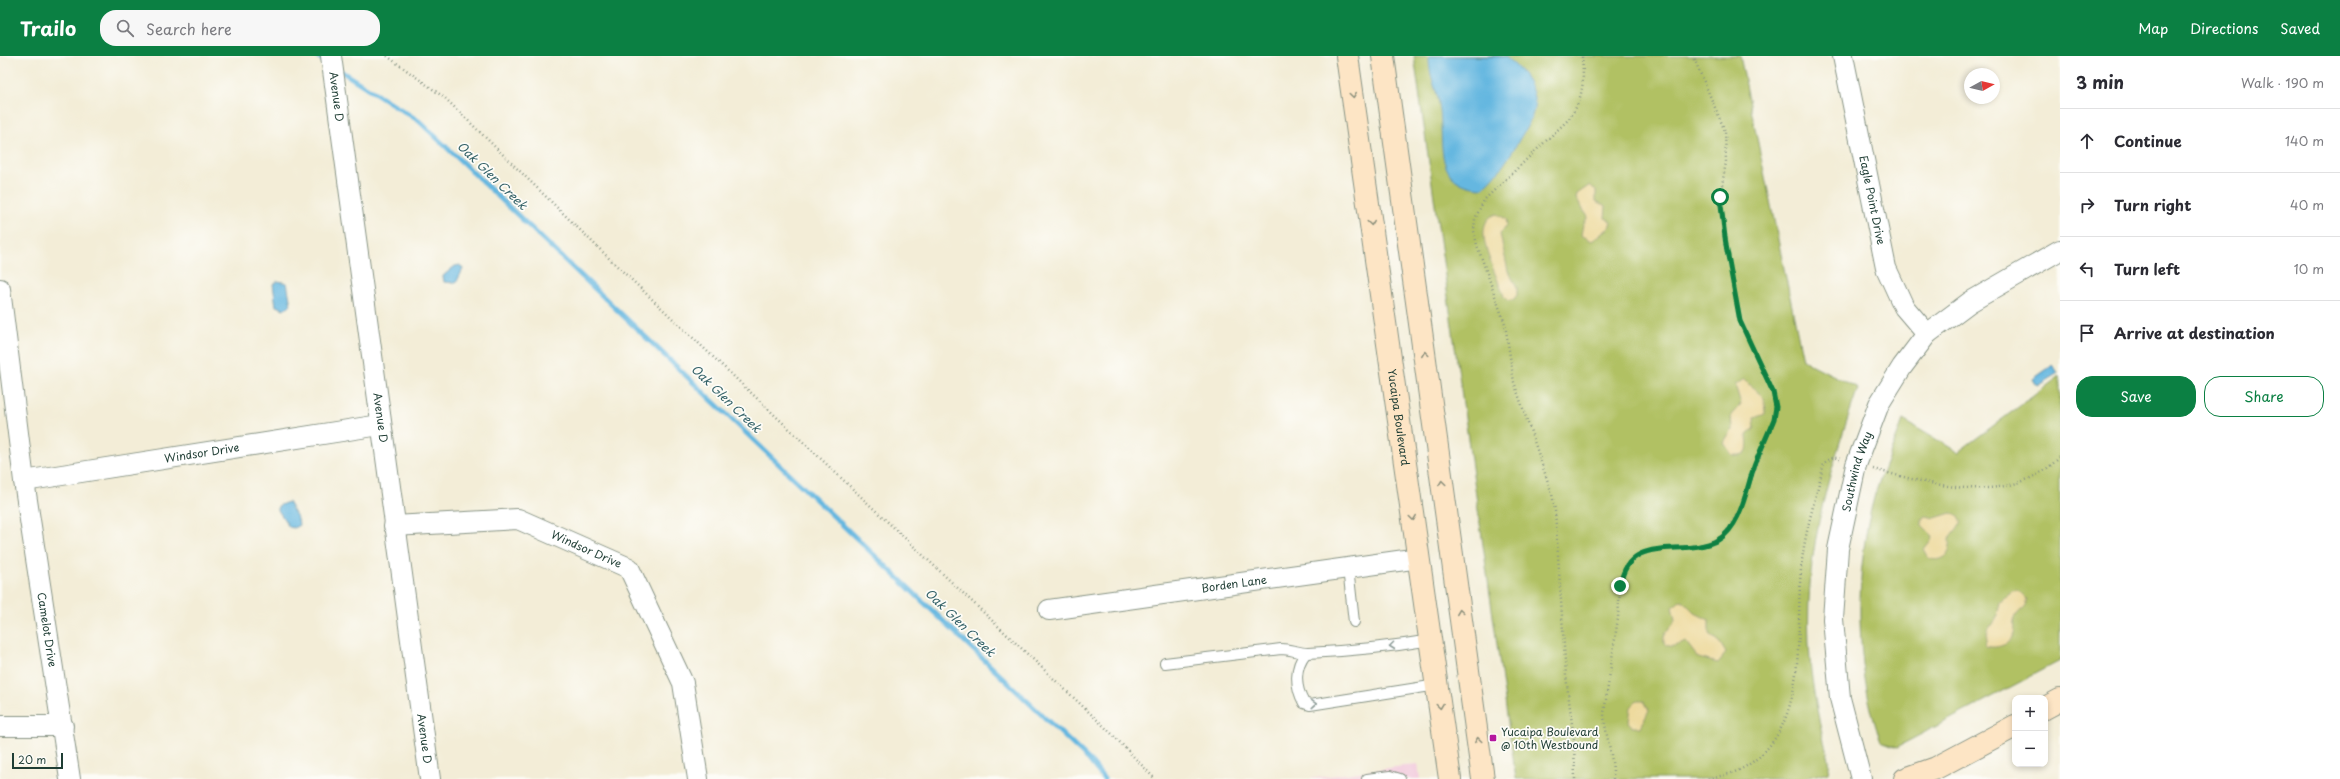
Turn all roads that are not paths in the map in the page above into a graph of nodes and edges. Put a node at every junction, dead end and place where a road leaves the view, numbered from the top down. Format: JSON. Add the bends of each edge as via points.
{"nodes":[{"id":1,"x":331,"y":56,"type":"edge"},
{"id":2,"x":1347,"y":56,"type":"edge"},
{"id":3,"x":1384,"y":56,"type":"edge"},
{"id":4,"x":1843,"y":56,"type":"edge"},
{"id":5,"x":2060,"y":250,"type":"edge"},
{"id":6,"x":0,"y":289,"type":"edge"},
{"id":7,"x":1927,"y":334,"type":"junction"},
{"id":8,"x":380,"y":425,"type":"junction"},
{"id":9,"x":24,"y":481,"type":"junction"},
{"id":10,"x":394,"y":526,"type":"junction"},
{"id":11,"x":1419,"y":558,"type":"junction"},
{"id":12,"x":1348,"y":568,"type":"junction"},
{"id":13,"x":1049,"y":610,"type":"dead end"},
{"id":14,"x":1354,"y":622,"type":"dead end"},
{"id":15,"x":1431,"y":640,"type":"junction"},
{"id":16,"x":1306,"y":653,"type":"junction"},
{"id":17,"x":1166,"y":663,"type":"dead end"},
{"id":18,"x":1437,"y":685,"type":"junction"},
{"id":19,"x":2060,"y":700,"type":"edge"},
{"id":20,"x":2048,"y":706,"type":"edge"},
{"id":21,"x":0,"y":726,"type":"edge"},
{"id":22,"x":63,"y":726,"type":"junction"},
{"id":23,"x":2012,"y":728,"type":"edge"},
{"id":24,"x":70,"y":779,"type":"edge"},
{"id":25,"x":430,"y":779,"type":"edge"},
{"id":26,"x":698,"y":779,"type":"edge"},
{"id":27,"x":1367,"y":779,"type":"edge"},
{"id":28,"x":1400,"y":779,"type":"edge"},
{"id":29,"x":1450,"y":779,"type":"edge"},
{"id":30,"x":1483,"y":779,"type":"edge"},
{"id":31,"x":1861,"y":779,"type":"edge"},
{"id":32,"x":1905,"y":779,"type":"edge"}],
"edges":[{"from":1,"to":8,"type":"street","name":"Avenue D"},
{"from":2,"to":11,"type":"main road","name":"Yucaipa Boulevard","one_way":true},
{"from":30,"to":3,"type":"main road","one_way":true},
{"from":4,"to":7,"type":"street","name":"Eagle Point Drive","via":[[1886,268],[1904,308]]},
{"from":5,"to":7,"type":"street","name":"Southwind Way","via":[[1970,302]]},
{"from":6,"to":9,"type":"street","name":"Camelot Drive"},
{"from":7,"to":31,"type":"street","name":"Southwind Way","via":[[1879,404],[1856,464],[1838,549],[1833,619],[1840,698]]},
{"from":8,"to":9,"type":"street","name":"Windsor Drive"},
{"from":8,"to":10,"type":"street","name":"Avenue D"},
{"from":9,"to":22,"type":"street","name":"Camelot Drive"},
{"from":10,"to":25,"type":"street","name":"Avenue D"},
{"from":10,"to":26,"type":"street","name":"Windsor Drive","via":[[518,519],[628,568],[683,682]]},
{"from":11,"to":12,"type":"street","name":"Borden Lane"},
{"from":11,"to":15,"type":"main road","name":"Yucaipa Boulevard"},
{"from":12,"to":13,"type":"street","name":"Borden Lane"},
{"from":12,"to":14,"type":"lane"},
{"from":15,"to":16,"type":"lane","one_way":true},
{"from":15,"to":18,"type":"main road","name":"Yucaipa Boulevard"},
{"from":16,"to":17,"type":"lane","via":[[1281,649]]},
{"from":16,"to":18,"type":"lane","one_way":true,"via":[[1297,670],[1301,698],[1304,703],[1310,705]]},
{"from":18,"to":29,"type":"main road","name":"Yucaipa Boulevard","one_way":true},
{"from":19,"to":20,"type":"main road"},
{"from":21,"to":22,"type":"street"},
{"from":22,"to":24,"type":"street","name":"Camelot Drive"},
{"from":23,"to":32,"type":"main road","via":[[1936,768]]},
{"from":27,"to":28,"type":"lane","via":[[1390,776]]}]}
